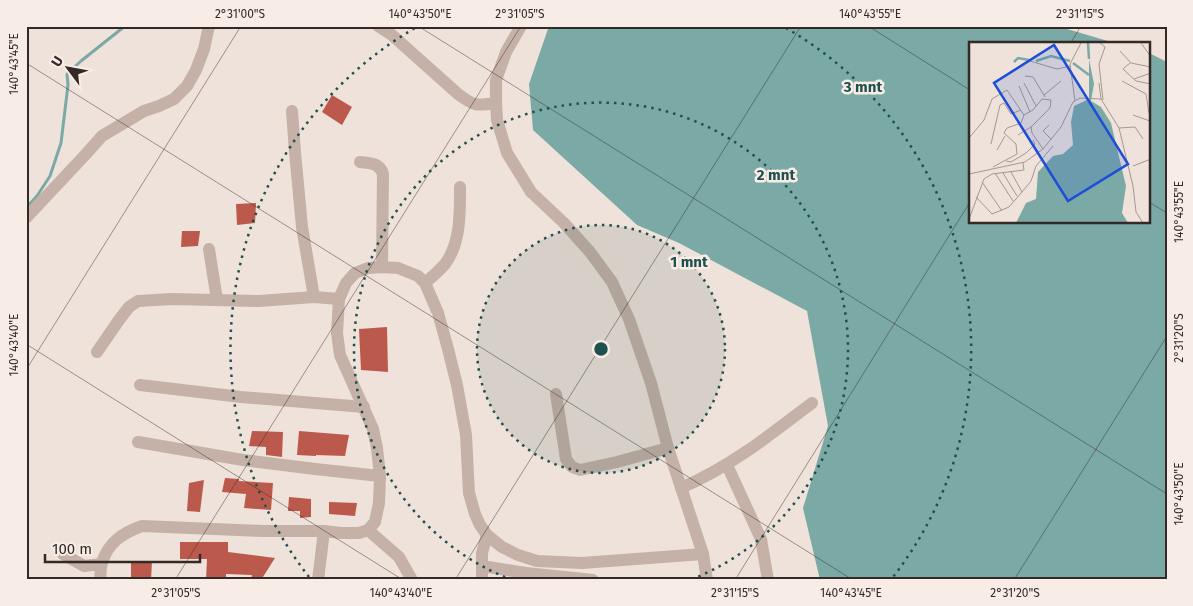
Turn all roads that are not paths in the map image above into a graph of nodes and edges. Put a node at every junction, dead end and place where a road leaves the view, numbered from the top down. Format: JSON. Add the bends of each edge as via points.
{"nodes":[{"id":1,"x":210,"y":26,"type":"edge"},
{"id":2,"x":378,"y":26,"type":"edge"},
{"id":3,"x":521,"y":26,"type":"edge"},
{"id":4,"x":394,"y":30,"type":"edge"},
{"id":5,"x":496,"y":103,"type":"junction"},
{"id":6,"x":292,"y":111,"type":"dead end"},
{"id":7,"x":360,"y":162,"type":"dead end"},
{"id":8,"x":460,"y":187,"type":"dead end"},
{"id":9,"x":26,"y":218,"type":"edge"},
{"id":10,"x":209,"y":249,"type":"dead end"},
{"id":11,"x":382,"y":267,"type":"junction"},
{"id":12,"x":425,"y":283,"type":"junction"},
{"id":13,"x":314,"y":297,"type":"junction"},
{"id":14,"x":339,"y":299,"type":"junction"},
{"id":15,"x":217,"y":300,"type":"junction"},
{"id":16,"x":97,"y":352,"type":"dead end"},
{"id":17,"x":140,"y":385,"type":"dead end"},
{"id":18,"x":556,"y":394,"type":"dead end"},
{"id":19,"x":812,"y":403,"type":"dead end"},
{"id":20,"x":364,"y":407,"type":"junction"},
{"id":21,"x":138,"y":442,"type":"dead end"},
{"id":22,"x":668,"y":448,"type":"junction"},
{"id":23,"x":726,"y":465,"type":"junction"},
{"id":24,"x":380,"y":476,"type":"junction"},
{"id":25,"x":681,"y":488,"type":"junction"},
{"id":26,"x":368,"y":530,"type":"junction"},
{"id":27,"x":324,"y":531,"type":"junction"},
{"id":28,"x":487,"y":535,"type":"junction"},
{"id":29,"x":63,"y":554,"type":"dead end"},
{"id":30,"x":704,"y":554,"type":"junction"},
{"id":31,"x":101,"y":564,"type":"junction"},
{"id":32,"x":482,"y":566,"type":"junction"},
{"id":33,"x":100,"y":580,"type":"edge"},
{"id":34,"x":318,"y":580,"type":"edge"},
{"id":35,"x":412,"y":580,"type":"edge"},
{"id":36,"x":482,"y":580,"type":"edge"},
{"id":37,"x":593,"y":580,"type":"edge"},
{"id":38,"x":707,"y":580,"type":"edge"},
{"id":39,"x":768,"y":580,"type":"edge"}],
"edges":[{"from":1,"to":9,"type":"street","via":[[196,70],[187,86],[174,99],[144,111],[102,136]]},
{"from":2,"to":4,"type":"street"},
{"from":3,"to":5,"type":"street","via":[[506,52],[496,80]]},
{"from":4,"to":5,"type":"street","via":[[469,102],[478,106]]},
{"from":5,"to":22,"type":"street","via":[[497,120],[507,153],[531,192],[564,223],[612,282],[629,319]]},
{"from":6,"to":13,"type":"street","via":[[302,227]]},
{"from":7,"to":11,"type":"street","via":[[382,168]]},
{"from":8,"to":12,"type":"street","via":[[460,218],[453,248],[446,262]]},
{"from":10,"to":15,"type":"street"},
{"from":11,"to":12,"type":"street","via":[[398,268],[418,276]]},
{"from":11,"to":14,"type":"street","via":[[368,268],[355,274],[346,283]]},
{"from":12,"to":28,"type":"street","via":[[438,314],[457,385],[466,435],[469,493],[475,514]]},
{"from":13,"to":14,"type":"street"},
{"from":13,"to":15,"type":"street"},
{"from":14,"to":20,"type":"street","via":[[337,333],[340,354]]},
{"from":15,"to":16,"type":"street","via":[[138,301],[119,320]]},
{"from":17,"to":20,"type":"street"},
{"from":18,"to":22,"type":"street","via":[[566,459],[572,467],[580,470]]},
{"from":19,"to":23,"type":"street"},
{"from":20,"to":24,"type":"street","via":[[378,448]]},
{"from":21,"to":24,"type":"street","via":[[243,460]]},
{"from":22,"to":25,"type":"street"},
{"from":23,"to":25,"type":"street"},
{"from":23,"to":39,"type":"street","via":[[761,539]]},
{"from":24,"to":26,"type":"street","via":[[374,522]]},
{"from":25,"to":30,"type":"street"},
{"from":26,"to":27,"type":"street","via":[[360,533]]},
{"from":26,"to":35,"type":"street","via":[[399,557]]},
{"from":27,"to":31,"type":"street","via":[[142,526],[111,544]]},
{"from":27,"to":34,"type":"street"},
{"from":28,"to":30,"type":"street","via":[[502,547],[537,561],[582,563]]},
{"from":28,"to":32,"type":"street"},
{"from":29,"to":31,"type":"street","via":[[84,566]]},
{"from":30,"to":38,"type":"street"},
{"from":31,"to":33,"type":"street"},
{"from":32,"to":36,"type":"street"},
{"from":32,"to":37,"type":"street"}]}
